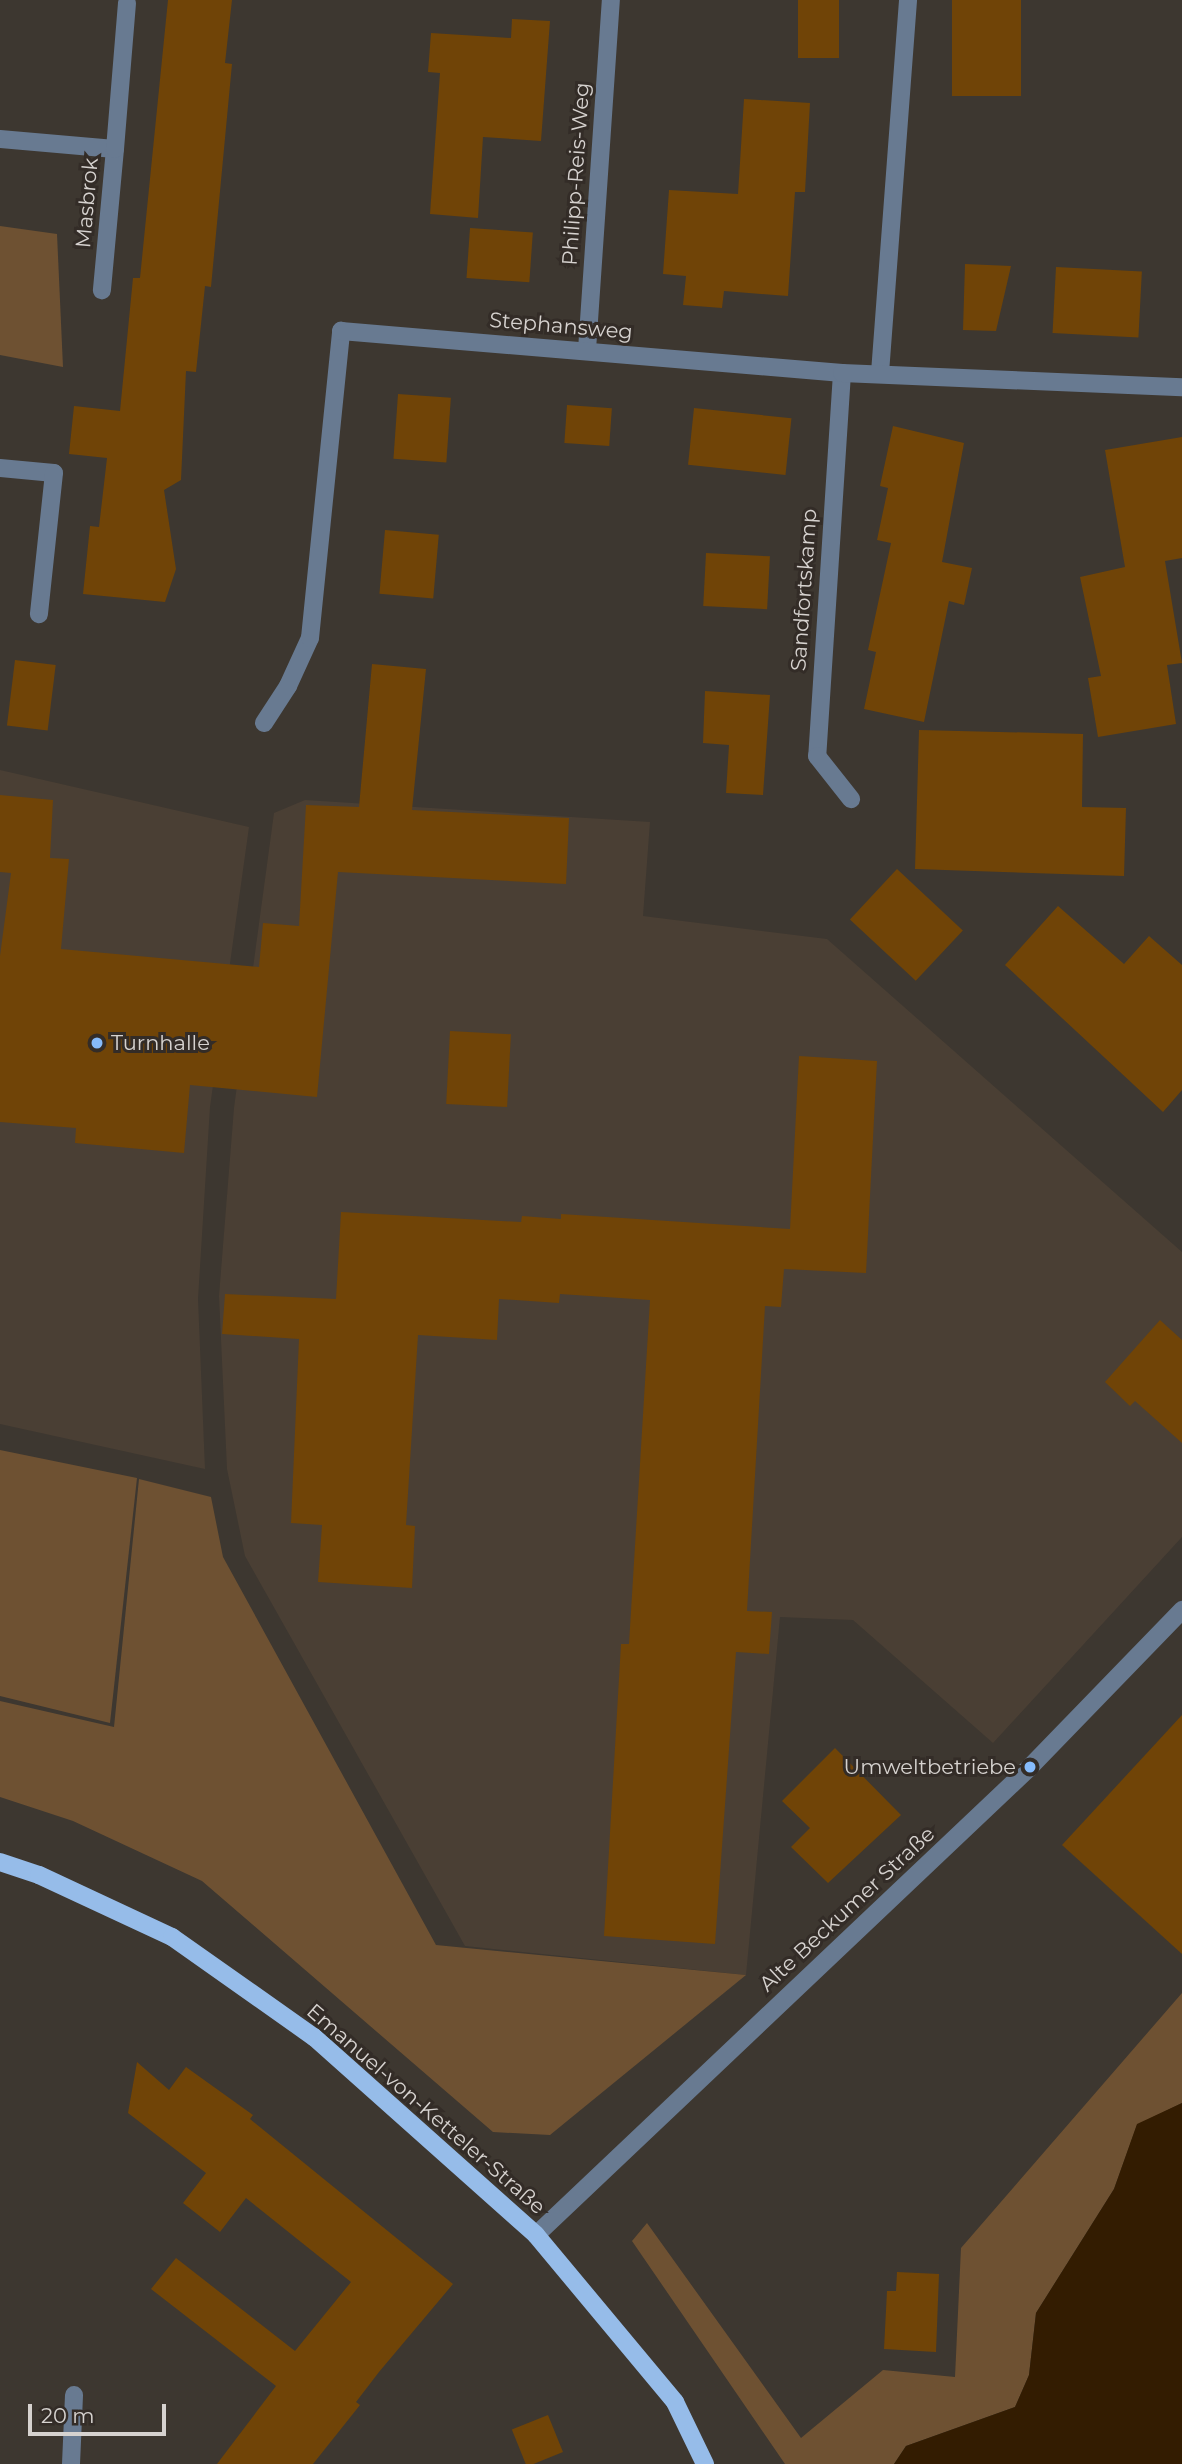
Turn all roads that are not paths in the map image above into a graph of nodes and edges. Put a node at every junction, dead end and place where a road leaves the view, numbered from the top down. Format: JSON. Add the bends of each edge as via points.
{"nodes":[{"id":1,"x":611,"y":0,"type":"edge"},
{"id":2,"x":908,"y":0,"type":"edge"},
{"id":3,"x":127,"y":2,"type":"dead end"},
{"id":4,"x":0,"y":139,"type":"edge"},
{"id":5,"x":115,"y":149,"type":"junction"},
{"id":6,"x":102,"y":290,"type":"dead end"},
{"id":7,"x":587,"y":350,"type":"junction"},
{"id":8,"x":842,"y":373,"type":"junction"},
{"id":9,"x":880,"y":373,"type":"junction"},
{"id":10,"x":1182,"y":387,"type":"edge"},
{"id":11,"x":0,"y":468,"type":"edge"},
{"id":12,"x":38,"y":614,"type":"dead end"},
{"id":13,"x":264,"y":723,"type":"dead end"},
{"id":14,"x":851,"y":799,"type":"dead end"},
{"id":15,"x":1182,"y":1610,"type":"edge"},
{"id":16,"x":0,"y":1861,"type":"edge"},
{"id":17,"x":536,"y":2235,"type":"junction"},
{"id":18,"x":74,"y":2395,"type":"dead end"},
{"id":19,"x":71,"y":2464,"type":"edge"},
{"id":20,"x":705,"y":2464,"type":"edge"}],
"edges":[{"from":1,"to":7,"type":"street","name":"Philipp-Reis-Weg"},
{"from":2,"to":9,"type":"street"},
{"from":3,"to":5,"type":"street"},
{"from":4,"to":5,"type":"street","name":"Masbrok"},
{"from":5,"to":6,"type":"street","name":"Masbrok"},
{"from":7,"to":8,"type":"street","name":"Stephansweg"},
{"from":7,"to":13,"type":"street","name":"Stephansweg","via":[[341,331],[310,638],[288,687]]},
{"from":8,"to":9,"type":"street","name":"Stephansweg"},
{"from":8,"to":14,"type":"street","name":"Sandfortskamp","via":[[817,756]]},
{"from":9,"to":10,"type":"street","name":"Stephansweg"},
{"from":11,"to":12,"type":"street","via":[[54,473]]},
{"from":15,"to":17,"type":"street","name":"Alte Beckumer Straße","via":[[1030,1767]]},
{"from":16,"to":17,"type":"main road","name":"Emanuel-von-Ketteler-Straße","via":[[39,1875],[183,1945],[314,2037]]},
{"from":17,"to":20,"type":"main road","name":"Emanuel-von-Ketteler-Straße","via":[[675,2402]]},
{"from":18,"to":19,"type":"street"}]}
